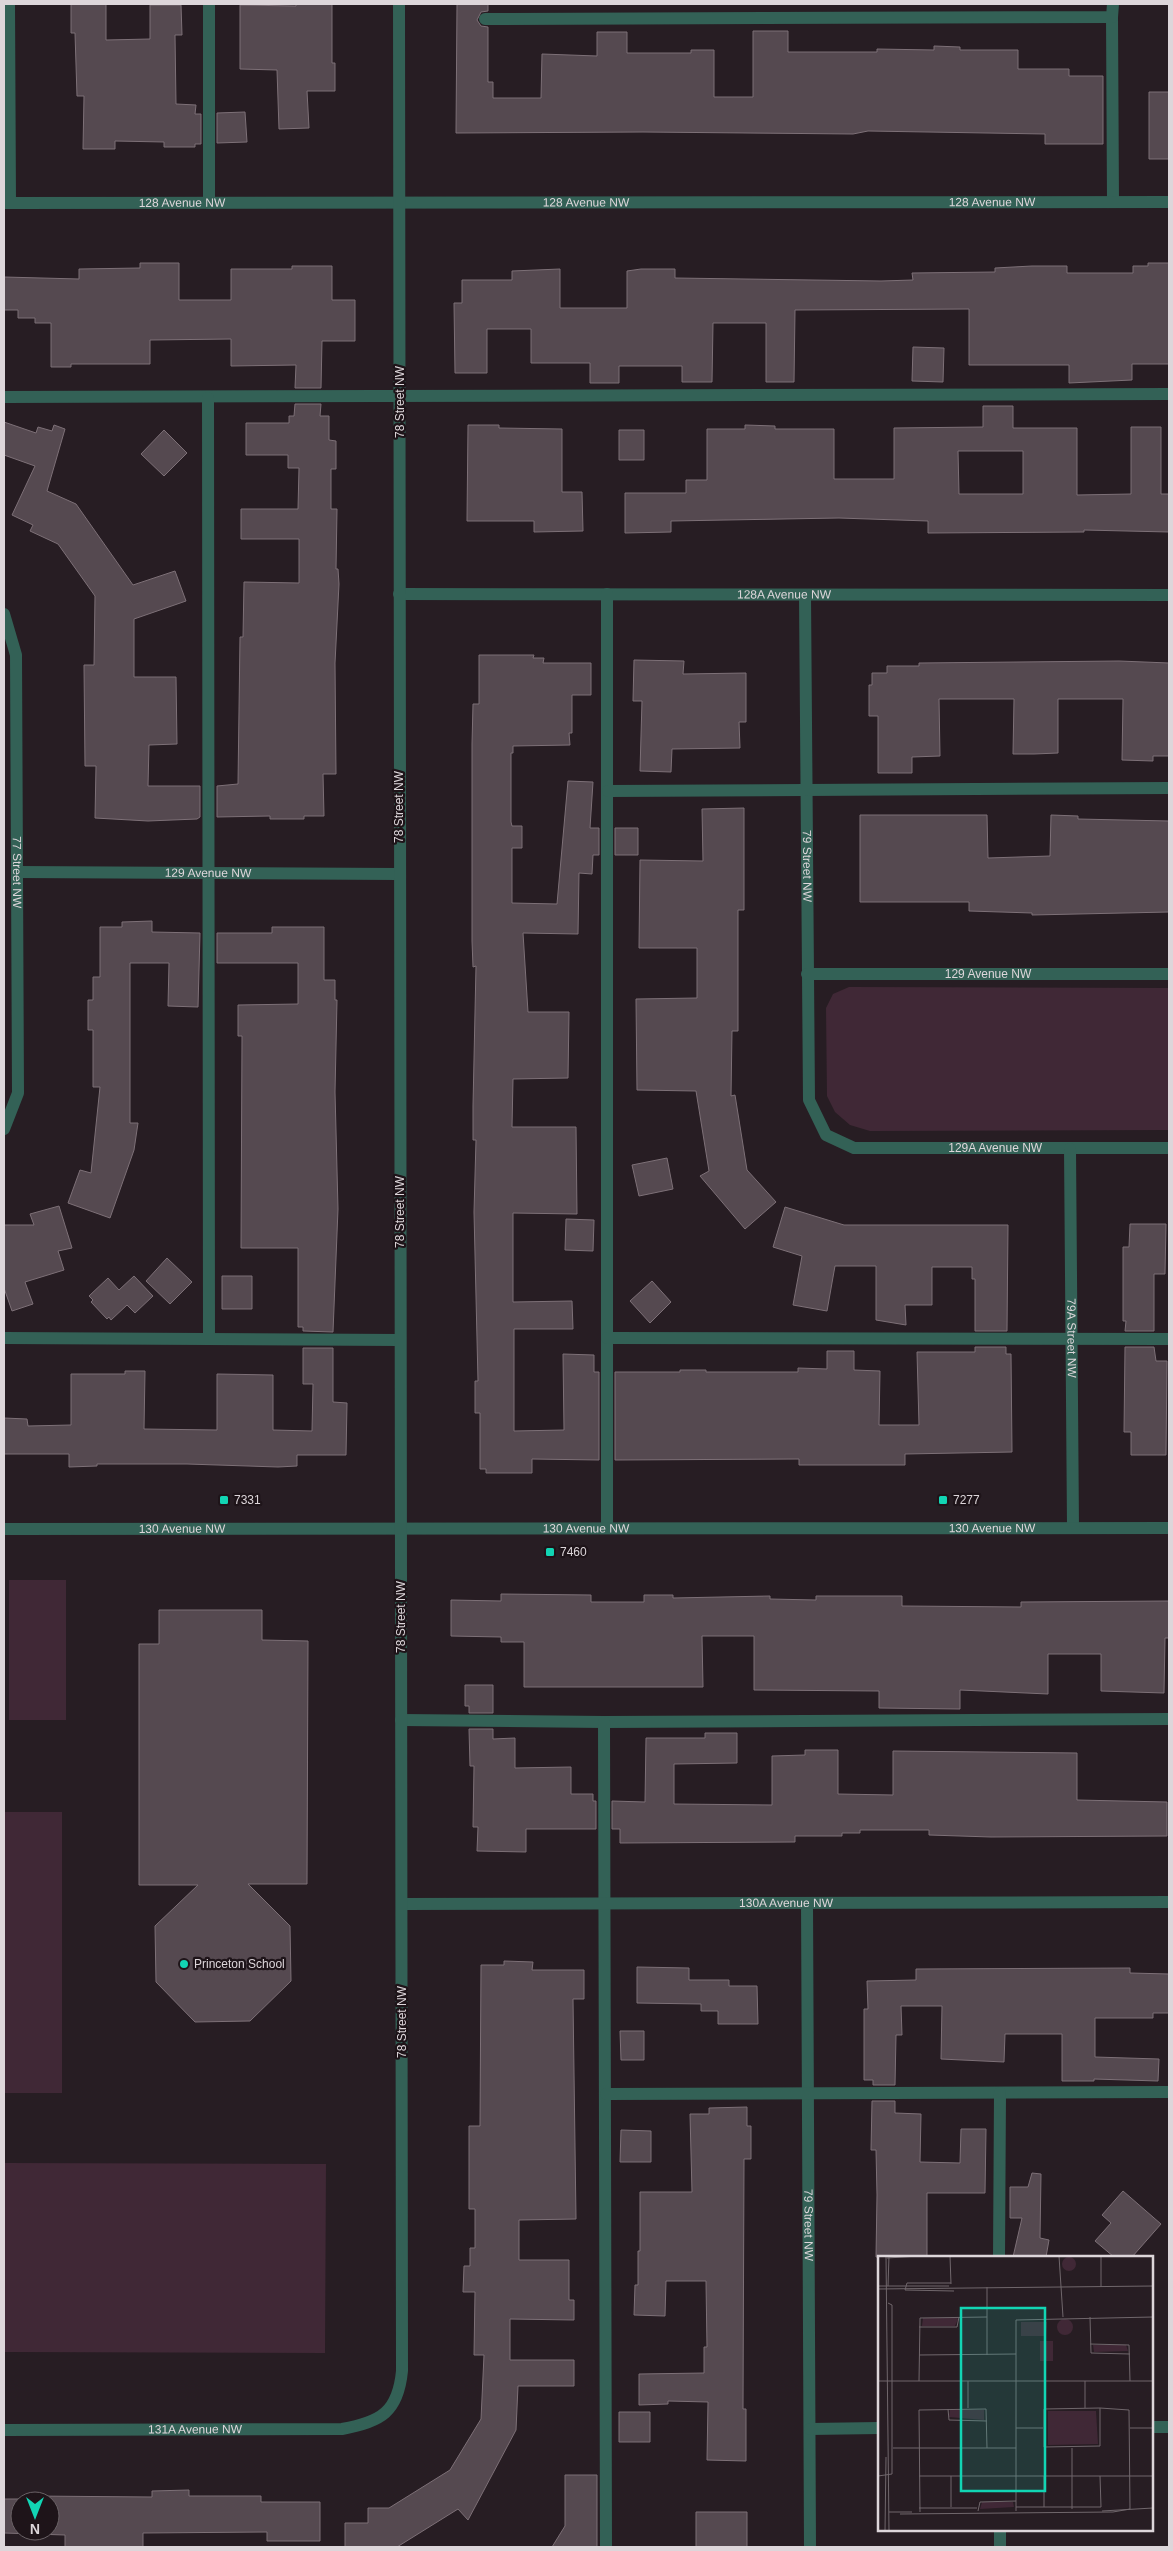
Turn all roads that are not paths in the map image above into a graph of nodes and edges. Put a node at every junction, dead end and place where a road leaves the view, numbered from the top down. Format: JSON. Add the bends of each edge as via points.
{"nodes":[{"id":1,"x":9,"y":4,"type":"edge"},
{"id":2,"x":209,"y":4,"type":"edge"},
{"id":3,"x":399,"y":4,"type":"edge"},
{"id":4,"x":1112,"y":10,"type":"edge"},
{"id":5,"x":485,"y":19,"type":"dead end"},
{"id":6,"x":1113,"y":202,"type":"junction"},
{"id":7,"x":1169,"y":202,"type":"edge"},
{"id":8,"x":7,"y":203,"type":"edge"},
{"id":9,"x":209,"y":203,"type":"junction"},
{"id":10,"x":399,"y":204,"type":"junction"},
{"id":11,"x":400,"y":394,"type":"junction"},
{"id":12,"x":1169,"y":394,"type":"edge"},
{"id":13,"x":4,"y":397,"type":"edge"},
{"id":14,"x":208,"y":398,"type":"junction"},
{"id":15,"x":399,"y":594,"type":"junction"},
{"id":16,"x":607,"y":594,"type":"junction"},
{"id":17,"x":1169,"y":594,"type":"edge"},
{"id":18,"x":805,"y":595,"type":"junction"},
{"id":19,"x":5,"y":614,"type":"edge"},
{"id":20,"x":1169,"y":788,"type":"edge"},
{"id":21,"x":808,"y":789,"type":"junction"},
{"id":22,"x":608,"y":791,"type":"junction"},
{"id":23,"x":17,"y":872,"type":"junction"},
{"id":24,"x":210,"y":873,"type":"junction"},
{"id":25,"x":399,"y":874,"type":"junction"},
{"id":26,"x":807,"y":974,"type":"junction"},
{"id":27,"x":1169,"y":974,"type":"edge"},
{"id":28,"x":4,"y":1129,"type":"edge"},
{"id":29,"x":826,"y":1134,"type":"joint"},
{"id":30,"x":1169,"y":1148,"type":"edge"},
{"id":31,"x":1070,"y":1149,"type":"junction"},
{"id":32,"x":4,"y":1338,"type":"edge"},
{"id":33,"x":209,"y":1338,"type":"junction"},
{"id":34,"x":608,"y":1338,"type":"junction"},
{"id":35,"x":1070,"y":1339,"type":"junction"},
{"id":36,"x":1169,"y":1339,"type":"edge"},
{"id":37,"x":400,"y":1340,"type":"junction"},
{"id":38,"x":607,"y":1527,"type":"junction"},
{"id":39,"x":1073,"y":1527,"type":"junction"},
{"id":40,"x":4,"y":1528,"type":"edge"},
{"id":41,"x":401,"y":1528,"type":"junction"},
{"id":42,"x":1169,"y":1528,"type":"edge"},
{"id":43,"x":1169,"y":1719,"type":"edge"},
{"id":44,"x":401,"y":1720,"type":"junction"},
{"id":45,"x":604,"y":1722,"type":"junction"},
{"id":46,"x":1169,"y":1902,"type":"edge"},
{"id":47,"x":807,"y":1903,"type":"junction"},
{"id":48,"x":402,"y":1904,"type":"junction"},
{"id":49,"x":606,"y":1904,"type":"junction"},
{"id":50,"x":1169,"y":2092,"type":"edge"},
{"id":51,"x":808,"y":2093,"type":"junction"},
{"id":52,"x":1000,"y":2093,"type":"junction"},
{"id":53,"x":606,"y":2094,"type":"junction"},
{"id":54,"x":999,"y":2256,"type":"edge"},
{"id":55,"x":384,"y":2415,"type":"joint"},
{"id":56,"x":1153,"y":2427,"type":"edge"},
{"id":57,"x":1169,"y":2427,"type":"edge"},
{"id":58,"x":878,"y":2428,"type":"edge"},
{"id":59,"x":810,"y":2429,"type":"junction"},
{"id":60,"x":4,"y":2430,"type":"edge"},
{"id":61,"x":1000,"y":2531,"type":"edge"},
{"id":62,"x":606,"y":2547,"type":"edge"},
{"id":63,"x":810,"y":2547,"type":"edge"},
{"id":64,"x":1000,"y":2547,"type":"edge"}],
"edges":[{"from":1,"to":8,"type":"street"},
{"from":2,"to":9,"type":"street"},
{"from":3,"to":10,"type":"street","name":"78 Street NW"},
{"from":4,"to":5,"type":"street"},
{"from":4,"to":6,"type":"street"},
{"from":6,"to":7,"type":"street","name":"128 Avenue NW"},
{"from":6,"to":10,"type":"street","name":"128 Avenue NW"},
{"from":8,"to":9,"type":"street","name":"128 Avenue NW"},
{"from":9,"to":10,"type":"street","name":"128 Avenue NW"},
{"from":10,"to":11,"type":"street","name":"78 Street NW"},
{"from":11,"to":12,"type":"street"},
{"from":11,"to":14,"type":"street"},
{"from":11,"to":15,"type":"street","name":"78 Street NW"},
{"from":13,"to":14,"type":"street"},
{"from":14,"to":24,"type":"street"},
{"from":15,"to":16,"type":"street","name":"128A Avenue NW"},
{"from":15,"to":25,"type":"street","name":"78 Street NW"},
{"from":16,"to":18,"type":"street","name":"128A Avenue NW"},
{"from":16,"to":22,"type":"street"},
{"from":17,"to":18,"type":"street","name":"128A Avenue NW"},
{"from":18,"to":21,"type":"street","name":"79 Street NW"},
{"from":19,"to":23,"type":"street","name":"77 Street NW","via":[[16,655]]},
{"from":20,"to":21,"type":"street"},
{"from":21,"to":22,"type":"street"},
{"from":21,"to":26,"type":"street","name":"79 Street NW"},
{"from":22,"to":34,"type":"street"},
{"from":23,"to":24,"type":"street","name":"129 Avenue NW"},
{"from":23,"to":28,"type":"street","name":"77 Street NW","via":[[18,1093]]},
{"from":24,"to":25,"type":"street","name":"129 Avenue NW"},
{"from":24,"to":33,"type":"street"},
{"from":25,"to":37,"type":"street","name":"78 Street NW"},
{"from":26,"to":27,"type":"street","name":"129 Avenue NW"},
{"from":26,"to":29,"type":"street","name":"79 Street NW","via":[[809,1100]]},
{"from":29,"to":31,"type":"street","name":"129A Avenue NW","via":[[854,1148]]},
{"from":30,"to":31,"type":"street","name":"129A Avenue NW"},
{"from":31,"to":35,"type":"street","name":"79A Street NW"},
{"from":32,"to":33,"type":"street"},
{"from":33,"to":37,"type":"street"},
{"from":34,"to":35,"type":"street"},
{"from":34,"to":38,"type":"street"},
{"from":35,"to":36,"type":"street"},
{"from":35,"to":39,"type":"street","name":"79A Street NW"},
{"from":37,"to":41,"type":"street","name":"78 Street NW"},
{"from":38,"to":39,"type":"street","name":"130 Avenue NW"},
{"from":38,"to":41,"type":"street","name":"130 Avenue NW"},
{"from":39,"to":42,"type":"street","name":"130 Avenue NW"},
{"from":40,"to":41,"type":"street","name":"130 Avenue NW"},
{"from":41,"to":44,"type":"street","name":"78 Street NW"},
{"from":43,"to":45,"type":"street"},
{"from":44,"to":45,"type":"street"},
{"from":44,"to":48,"type":"street","name":"78 Street NW"},
{"from":45,"to":49,"type":"street"},
{"from":46,"to":47,"type":"street","name":"130A Avenue NW"},
{"from":47,"to":49,"type":"street","name":"130A Avenue NW"},
{"from":47,"to":51,"type":"street","name":"79 Street NW"},
{"from":48,"to":49,"type":"street","name":"130A Avenue NW"},
{"from":48,"to":55,"type":"street","name":"78 Street NW","via":[[402,2371],[400,2393]]},
{"from":49,"to":53,"type":"street"},
{"from":50,"to":52,"type":"street"},
{"from":51,"to":52,"type":"street"},
{"from":51,"to":53,"type":"street"},
{"from":51,"to":59,"type":"street","name":"79 Street NW"},
{"from":52,"to":54,"type":"street"},
{"from":53,"to":62,"type":"street"},
{"from":55,"to":60,"type":"street","name":"131A Avenue NW","via":[[363,2425],[342,2429]]},
{"from":56,"to":57,"type":"street"},
{"from":58,"to":59,"type":"street"},
{"from":59,"to":63,"type":"street","name":"79 Street NW"},
{"from":61,"to":64,"type":"street"}]}
